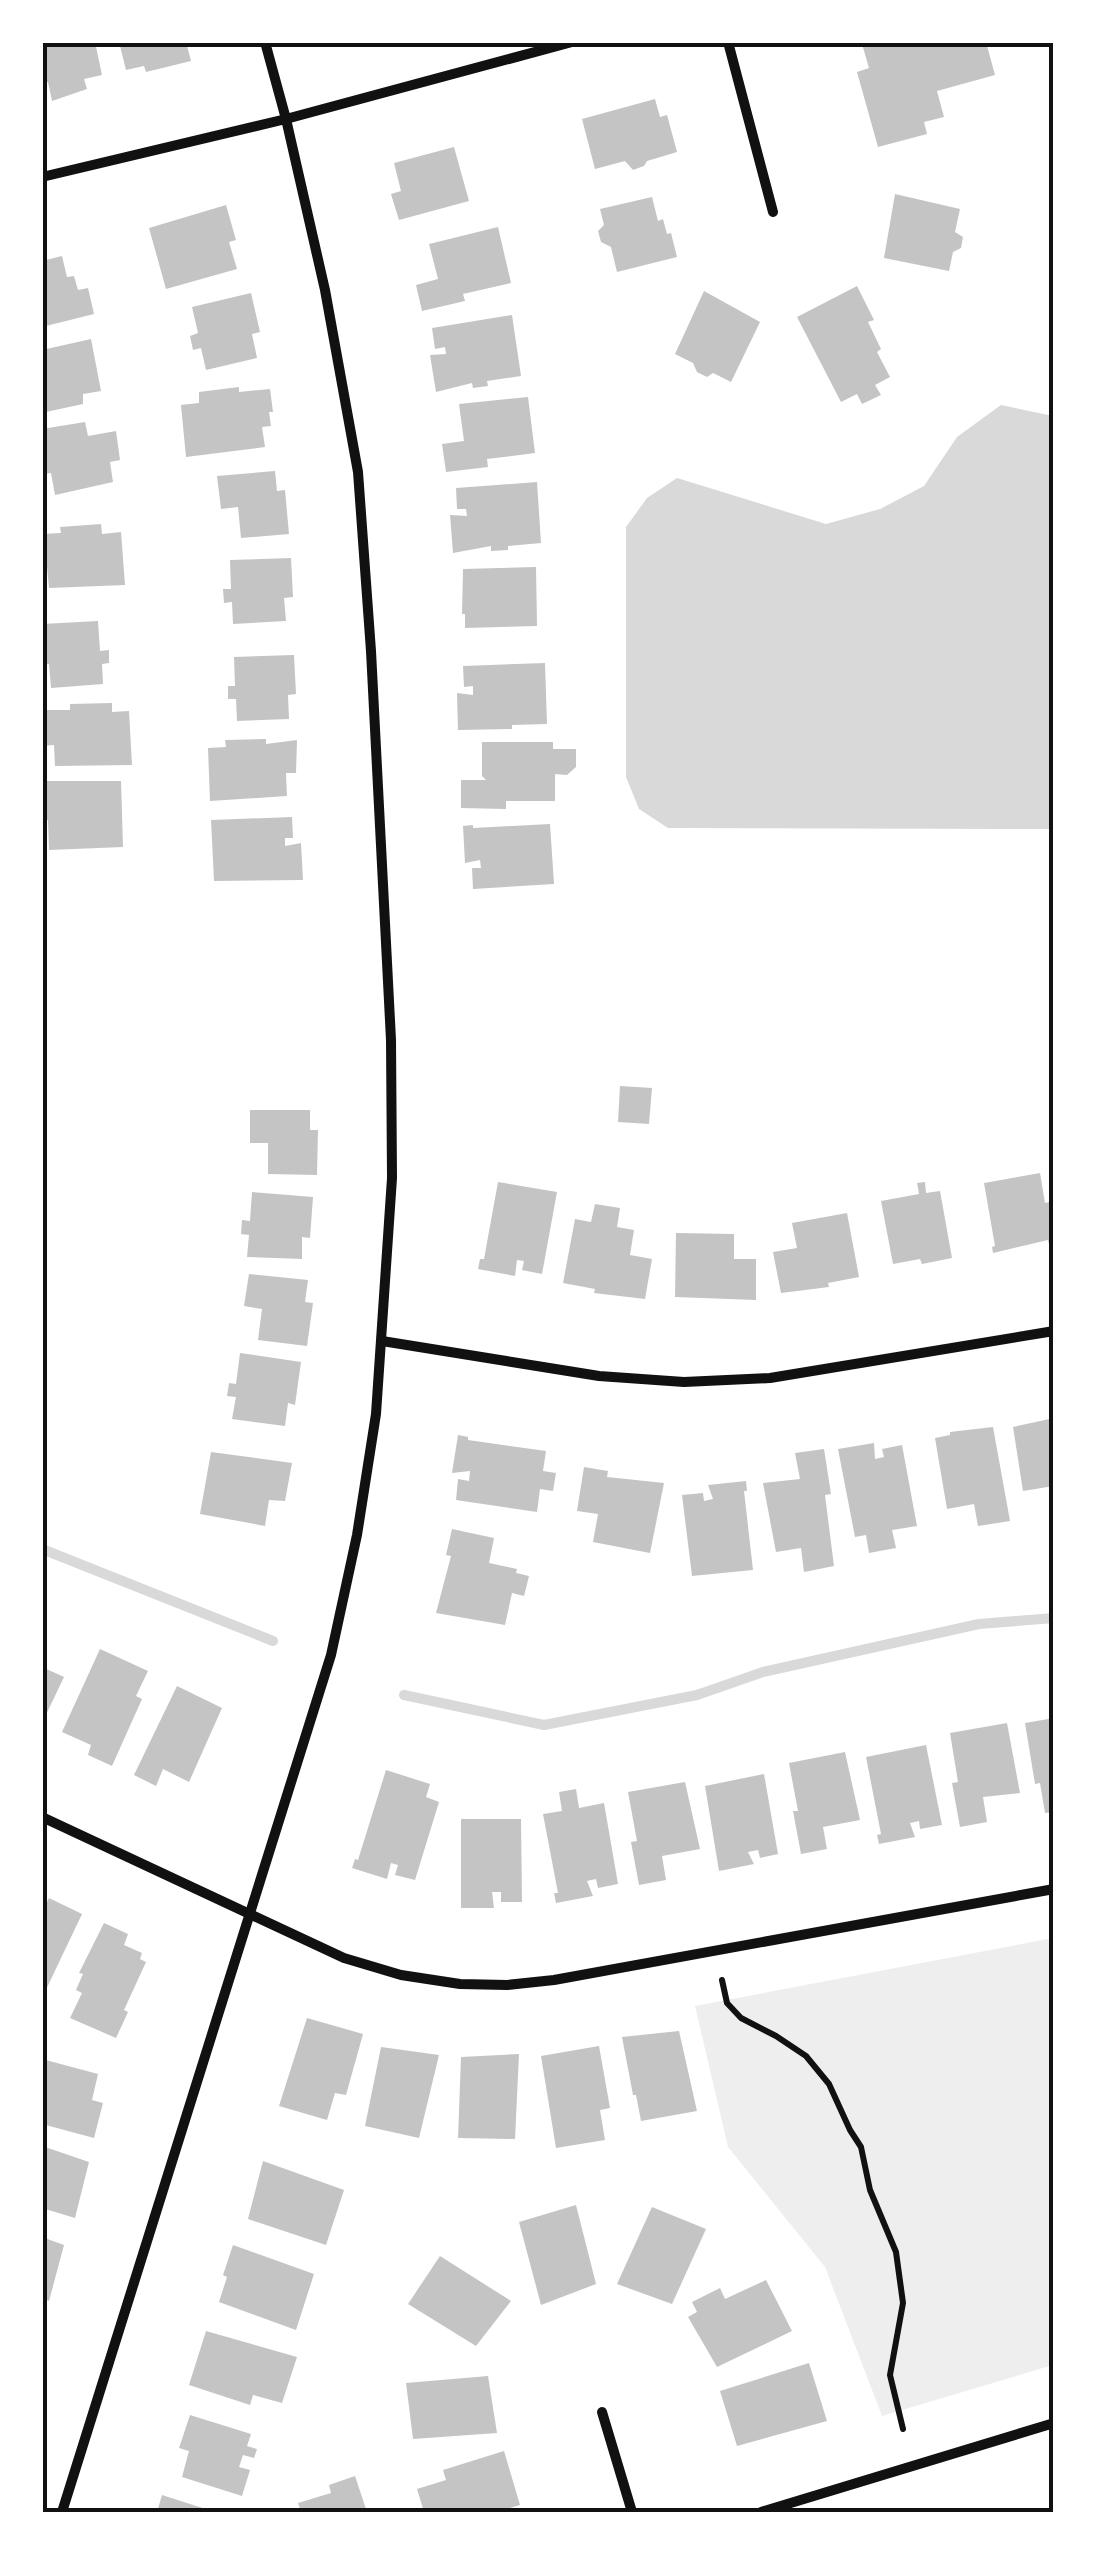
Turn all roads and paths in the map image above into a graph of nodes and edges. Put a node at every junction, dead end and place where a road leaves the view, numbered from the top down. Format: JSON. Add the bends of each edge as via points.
{"nodes":[{"id":1,"x":265,"y":42,"type":"edge"},
{"id":2,"x":572,"y":42,"type":"edge"},
{"id":3,"x":728,"y":42,"type":"edge"},
{"id":4,"x":286,"y":119,"type":"junction"},
{"id":5,"x":42,"y":177,"type":"edge"},
{"id":6,"x":773,"y":212,"type":"dead end"},
{"id":7,"x":1054,"y":1331,"type":"edge"},
{"id":8,"x":382,"y":1341,"type":"junction"},
{"id":9,"x":42,"y":1818,"type":"edge"},
{"id":10,"x":1054,"y":1889,"type":"edge"},
{"id":11,"x":251,"y":1916,"type":"junction"},
{"id":12,"x":722,"y":1980,"type":"dead end"},
{"id":13,"x":602,"y":2412,"type":"dead end"},
{"id":14,"x":1054,"y":2423,"type":"edge"},
{"id":15,"x":903,"y":2429,"type":"dead end"},
{"id":16,"x":62,"y":2512,"type":"edge"},
{"id":17,"x":632,"y":2512,"type":"edge"},
{"id":18,"x":761,"y":2512,"type":"edge"}],
"edges":[{"from":1,"to":4,"type":"street"},
{"from":2,"to":4,"type":"street"},
{"from":3,"to":6,"type":"street"},
{"from":4,"to":5,"type":"street"},
{"from":4,"to":8,"type":"street","via":[[358,472],[391,1040],[392,1178]]},
{"from":7,"to":8,"type":"street","via":[[770,1378],[684,1382],[598,1376]]},
{"from":8,"to":11,"type":"street","via":[[358,1535]]},
{"from":9,"to":11,"type":"street"},
{"from":10,"to":11,"type":"street","via":[[507,1984],[401,1975],[344,1958]]},
{"from":11,"to":16,"type":"street"},
{"from":12,"to":15,"type":"path","via":[[728,2004],[741,2018],[806,2056],[830,2084],[861,2147],[870,2190],[896,2252],[903,2303],[890,2375]]},
{"from":13,"to":17,"type":"street"},
{"from":14,"to":18,"type":"street"}]}
